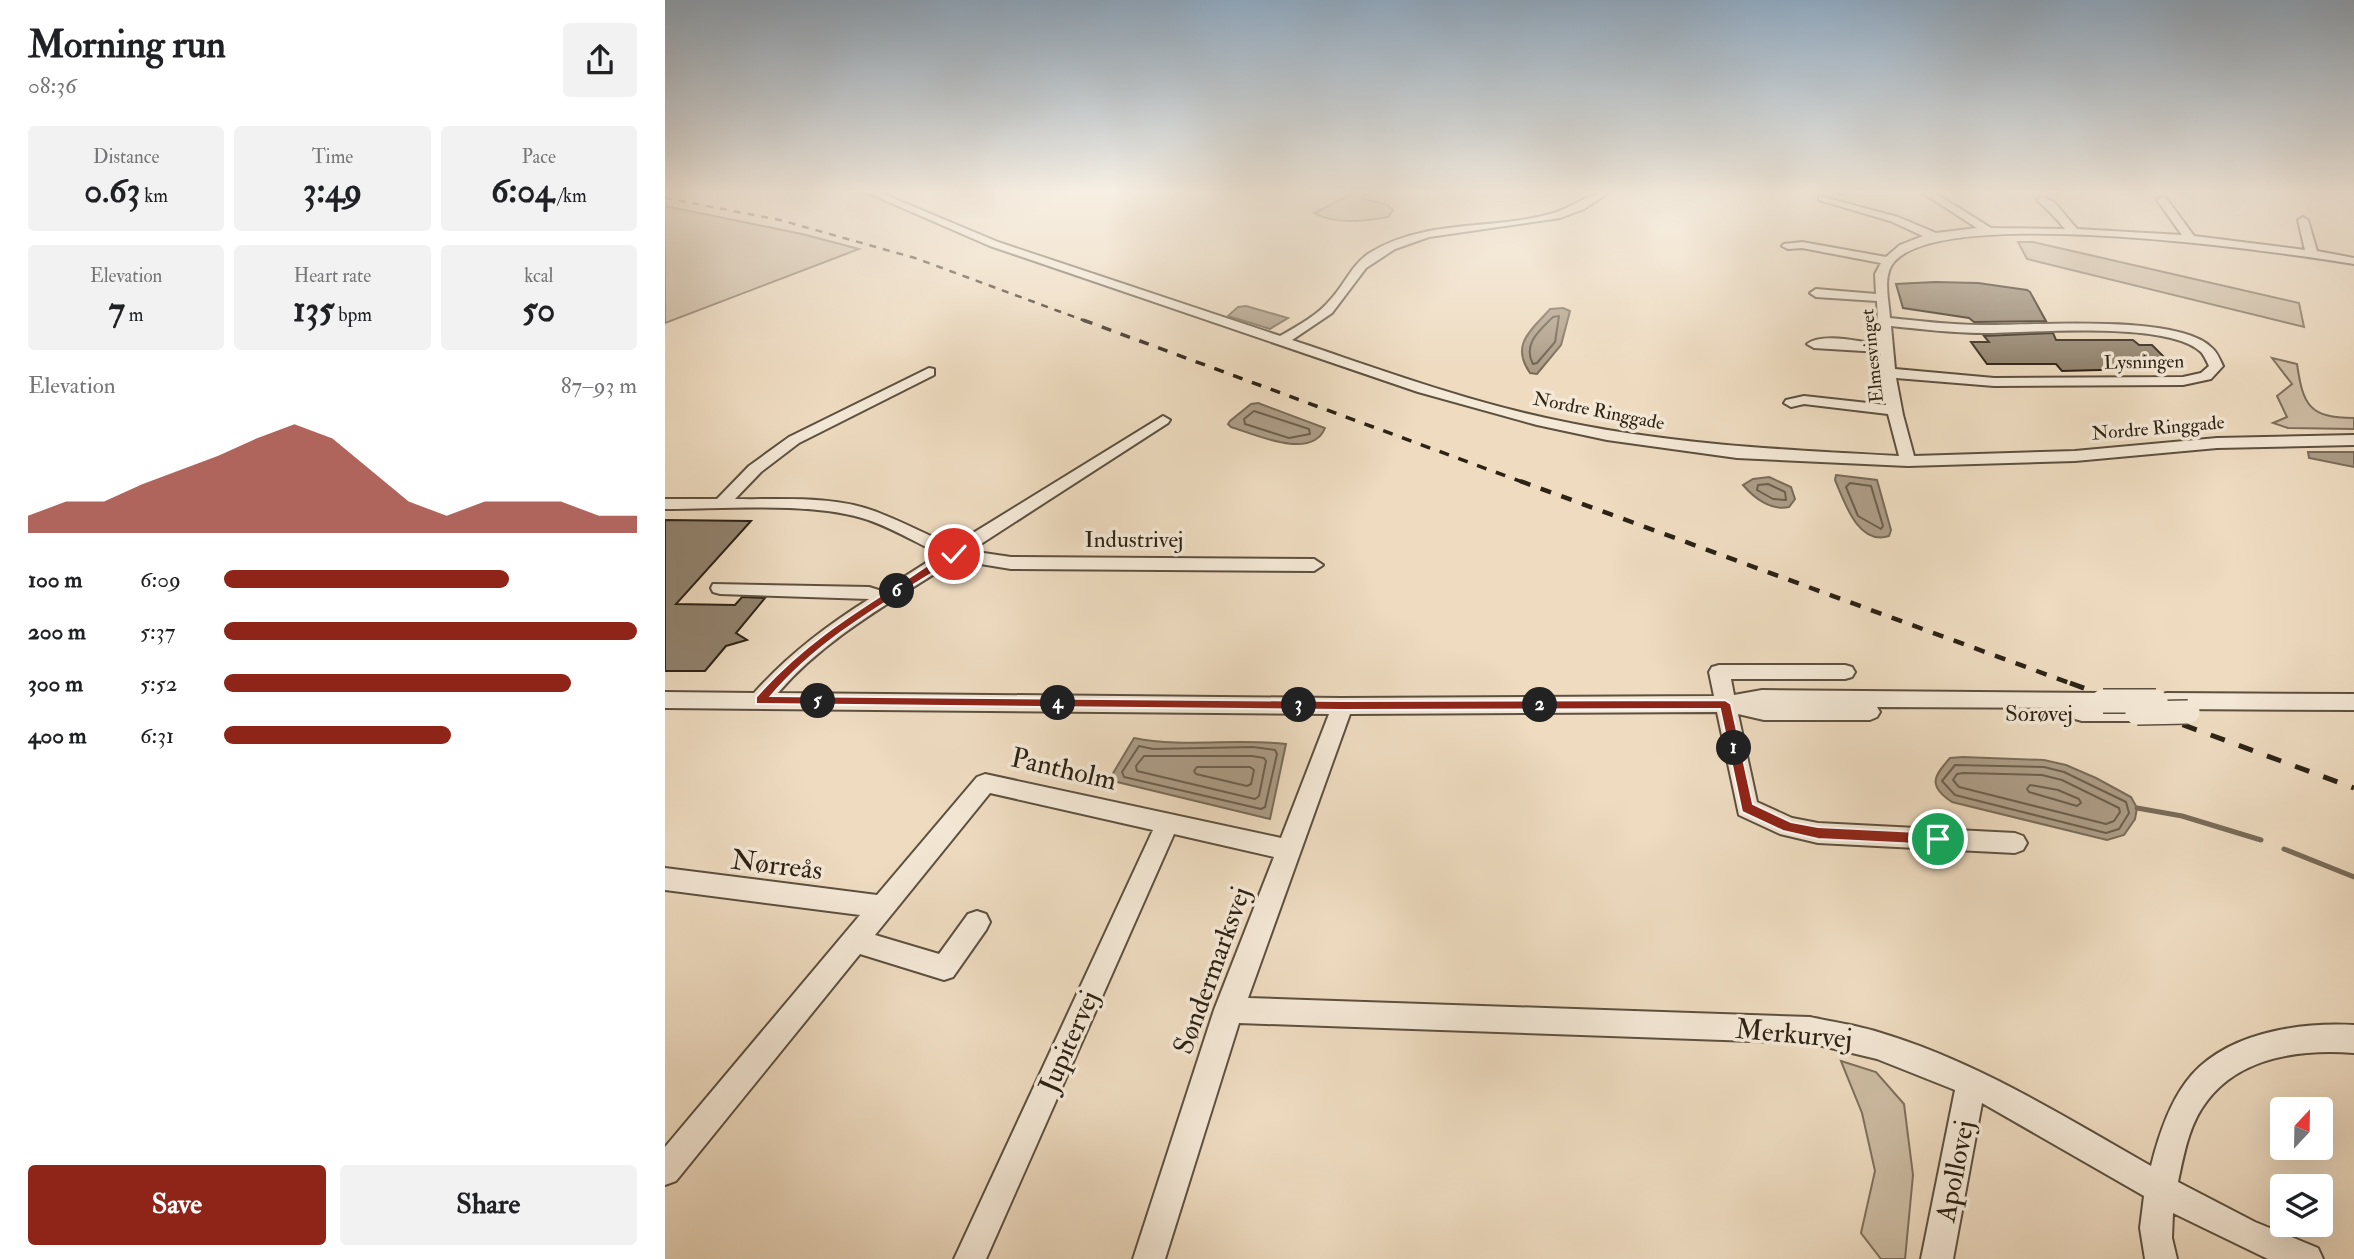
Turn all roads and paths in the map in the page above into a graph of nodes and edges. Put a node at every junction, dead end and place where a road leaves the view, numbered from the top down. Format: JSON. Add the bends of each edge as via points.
{"nodes":[{"id":1,"x":1018,"y":252,"type":"edge"},
{"id":2,"x":1383,"y":252,"type":"edge"},
{"id":3,"x":1838,"y":252,"type":"edge"},
{"id":4,"x":1899,"y":252,"type":"edge"},
{"id":5,"x":2301,"y":252,"type":"edge"},
{"id":6,"x":2312,"y":253,"type":"joint"},
{"id":7,"x":1888,"y":261,"type":"junction"},
{"id":8,"x":2354,"y":261,"type":"edge"},
{"id":9,"x":1816,"y":293,"type":"dead end"},
{"id":10,"x":1883,"y":298,"type":"junction"},
{"id":11,"x":1885,"y":321,"type":"junction"},
{"id":12,"x":1281,"y":341,"type":"junction"},
{"id":13,"x":1814,"y":344,"type":"dead end"},
{"id":14,"x":1886,"y":349,"type":"junction"},
{"id":15,"x":929,"y":372,"type":"dead end"},
{"id":16,"x":1888,"y":373,"type":"junction"},
{"id":17,"x":1791,"y":403,"type":"dead end"},
{"id":18,"x":1894,"y":410,"type":"junction"},
{"id":19,"x":1163,"y":420,"type":"dead end"},
{"id":20,"x":2354,"y":440,"type":"edge"},
{"id":21,"x":1908,"y":461,"type":"junction"},
{"id":22,"x":665,"y":504,"type":"edge"},
{"id":23,"x":722,"y":504,"type":"junction"},
{"id":24,"x":954,"y":554,"type":"junction"},
{"id":25,"x":1314,"y":565,"type":"dead end"},
{"id":26,"x":720,"y":588,"type":"dead end"},
{"id":27,"x":884,"y":598,"type":"junction"},
{"id":28,"x":1846,"y":672,"type":"dead end"},
{"id":29,"x":665,"y":700,"type":"edge"},
{"id":30,"x":760,"y":701,"type":"junction"},
{"id":31,"x":2354,"y":702,"type":"edge"},
{"id":32,"x":1725,"y":704,"type":"junction"},
{"id":33,"x":1342,"y":706,"type":"junction"},
{"id":34,"x":2354,"y":713,"type":"edge"},
{"id":35,"x":1167,"y":824,"type":"junction"},
{"id":36,"x":2015,"y":843,"type":"dead end"},
{"id":37,"x":1289,"y":850,"type":"junction"},
{"id":38,"x":665,"y":880,"type":"edge"},
{"id":39,"x":881,"y":907,"type":"junction"},
{"id":40,"x":977,"y":922,"type":"dead end"},
{"id":41,"x":853,"y":940,"type":"junction"},
{"id":42,"x":1228,"y":1010,"type":"junction"},
{"id":43,"x":2354,"y":1039,"type":"edge"},
{"id":44,"x":1971,"y":1084,"type":"junction"},
{"id":45,"x":665,"y":1170,"type":"edge"},
{"id":46,"x":2161,"y":1188,"type":"junction"},
{"id":47,"x":970,"y":1259,"type":"edge"},
{"id":48,"x":1149,"y":1259,"type":"edge"},
{"id":49,"x":1937,"y":1259,"type":"edge"},
{"id":50,"x":2161,"y":1259,"type":"edge"},
{"id":51,"x":2307,"y":1259,"type":"edge"}],
"edges":[{"from":1,"to":12,"type":"street","name":"Nordre Ringgade"},
{"from":2,"to":12,"type":"street","via":[[1359,268],[1323,315]]},
{"from":3,"to":7,"type":"street"},
{"from":4,"to":7,"type":"street"},
{"from":5,"to":6,"type":"street"},
{"from":6,"to":8,"type":"street"},
{"from":7,"to":10,"type":"street","name":"Elmesvinget","via":[[1881,274]]},
{"from":9,"to":10,"type":"street"},
{"from":10,"to":11,"type":"street","name":"Elmesvinget"},
{"from":11,"to":14,"type":"street","name":"Elmesvinget"},
{"from":11,"to":16,"type":"street","name":"Lysningen","via":[[1980,329],[2152,329],[2200,346],[2216,360],[2212,373],[2183,381],[1994,382]]},
{"from":12,"to":21,"type":"street","name":"Nordre Ringgade","via":[[1489,408],[1607,435],[1737,453]]},
{"from":13,"to":14,"type":"street"},
{"from":14,"to":16,"type":"street","name":"Elmesvinget"},
{"from":15,"to":23,"type":"street","via":[[794,440],[755,469]]},
{"from":16,"to":18,"type":"street","name":"Elmesvinget"},
{"from":17,"to":18,"type":"street","via":[[1804,400]]},
{"from":18,"to":21,"type":"street","name":"Elmesvinget"},
{"from":19,"to":24,"type":"street"},
{"from":20,"to":21,"type":"street","name":"Nordre Ringgade"},
{"from":22,"to":23,"type":"street","name":"Industrivej"},
{"from":23,"to":24,"type":"street","name":"Industrivej","via":[[844,509],[870,515]]},
{"from":24,"to":25,"type":"street","name":"Industrivej","via":[[1011,563]]},
{"from":24,"to":27,"type":"street"},
{"from":26,"to":27,"type":"street","via":[[869,593]]},
{"from":27,"to":30,"type":"street","via":[[810,649]]},
{"from":28,"to":32,"type":"street","via":[[1719,672]]},
{"from":29,"to":30,"type":"street","name":"Sorøvej"},
{"from":30,"to":33,"type":"street","name":"Sorøvej"},
{"from":31,"to":32,"type":"street","name":"Sorøvej","bridge":true,"via":[[1762,698]]},
{"from":32,"to":33,"type":"street","name":"Sorøvej"},
{"from":32,"to":34,"type":"street","name":"Sorøvej","bridge":true,"via":[[1764,712]]},
{"from":32,"to":36,"type":"street","via":[[1747,808],[1762,816],[1818,833]]},
{"from":33,"to":37,"type":"street","name":"Søndermarksvej"},
{"from":35,"to":37,"type":"street","name":"Pantholm"},
{"from":35,"to":39,"type":"street","name":"Pantholm","via":[[985,783]]},
{"from":35,"to":47,"type":"street","name":"Jupitervej"},
{"from":37,"to":42,"type":"street","name":"Søndermarksvej"},
{"from":38,"to":39,"type":"street","name":"Nørreås"},
{"from":39,"to":41,"type":"street","name":"Pantholm"},
{"from":40,"to":41,"type":"street","via":[[944,968]]},
{"from":41,"to":45,"type":"street","name":"Pantholm"},
{"from":42,"to":44,"type":"street","name":"Merkurvej","via":[[1810,1030],[1852,1036],[1898,1051]]},
{"from":42,"to":48,"type":"street","name":"Søndermarksvej"},
{"from":43,"to":46,"type":"street","via":[[2301,1038],[2230,1061],[2195,1092],[2172,1136]]},
{"from":44,"to":46,"type":"street","name":"Merkurvej"},
{"from":44,"to":49,"type":"street","name":"Apollovej"},
{"from":46,"to":50,"type":"street","via":[[2155,1231]]},
{"from":46,"to":51,"type":"street","name":"Merkurvej","via":[[2243,1232]]}]}
